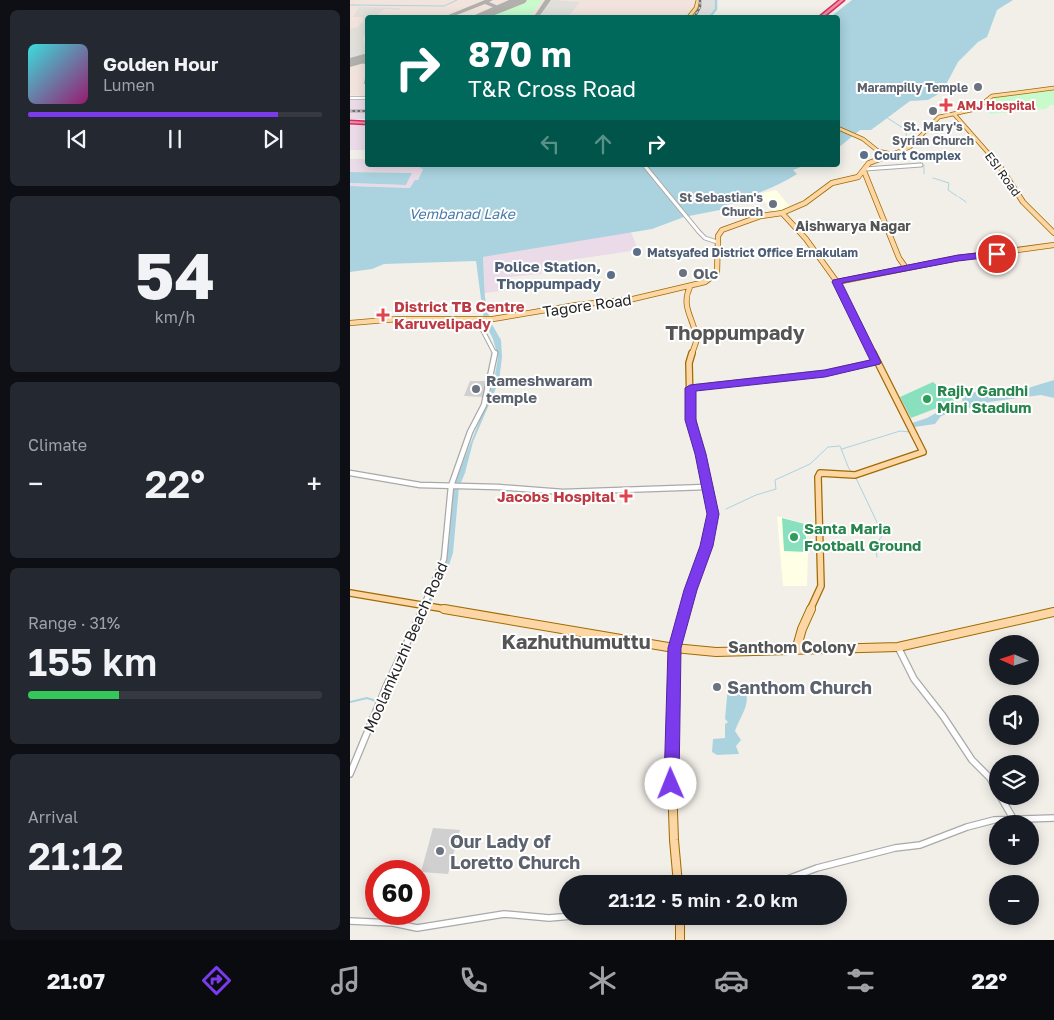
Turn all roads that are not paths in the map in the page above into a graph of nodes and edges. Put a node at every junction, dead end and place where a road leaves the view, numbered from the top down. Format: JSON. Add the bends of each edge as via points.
{"nodes":[{"id":1,"x":698,"y":0,"type":"edge"},
{"id":2,"x":842,"y":0,"type":"edge"},
{"id":3,"x":690,"y":15,"type":"edge"},
{"id":4,"x":823,"y":15,"type":"edge"},
{"id":5,"x":1054,"y":88,"type":"edge"},
{"id":6,"x":350,"y":98,"type":"edge"},
{"id":7,"x":365,"y":98,"type":"edge"},
{"id":8,"x":954,"y":114,"type":"junction"},
{"id":9,"x":350,"y":122,"type":"edge"},
{"id":10,"x":365,"y":123,"type":"edge"},
{"id":11,"x":840,"y":129,"type":"edge"},
{"id":12,"x":878,"y":151,"type":"junction"},
{"id":13,"x":894,"y":154,"type":"junction"},
{"id":14,"x":888,"y":156,"type":"junction"},
{"id":15,"x":882,"y":158,"type":"junction"},
{"id":16,"x":921,"y":165,"type":"dead end"},
{"id":17,"x":646,"y":167,"type":"edge"},
{"id":18,"x":864,"y":170,"type":"junction"},
{"id":19,"x":782,"y":213,"type":"junction"},
{"id":20,"x":1054,"y":233,"type":"edge"},
{"id":21,"x":717,"y":242,"type":"junction"},
{"id":22,"x":1054,"y":246,"type":"edge"},
{"id":23,"x":906,"y":268,"type":"junction"},
{"id":24,"x":837,"y":282,"type":"junction"},
{"id":25,"x":690,"y":287,"type":"junction"},
{"id":26,"x":482,"y":319,"type":"junction"},
{"id":27,"x":350,"y":323,"type":"edge"},
{"id":28,"x":876,"y":362,"type":"junction"},
{"id":29,"x":690,"y":388,"type":"junction"},
{"id":30,"x":350,"y":473,"type":"edge"},
{"id":31,"x":452,"y":486,"type":"junction"},
{"id":32,"x":706,"y":487,"type":"junction"},
{"id":33,"x":350,"y":593,"type":"edge"},
{"id":34,"x":426,"y":607,"type":"junction"},
{"id":35,"x":1054,"y":612,"type":"edge"},
{"id":36,"x":898,"y":647,"type":"junction"},
{"id":37,"x":674,"y":648,"type":"junction"},
{"id":38,"x":796,"y":650,"type":"junction"},
{"id":39,"x":350,"y":774,"type":"edge"},
{"id":40,"x":989,"y":777,"type":"edge"},
{"id":41,"x":1054,"y":818,"type":"edge"},
{"id":42,"x":1039,"y":819,"type":"edge"},
{"id":43,"x":989,"y":821,"type":"edge"},
{"id":44,"x":677,"y":875,"type":"edge"},
{"id":45,"x":798,"y":875,"type":"edge"},
{"id":46,"x":559,"y":917,"type":"edge"},
{"id":47,"x":350,"y":921,"type":"edge"},
{"id":48,"x":680,"y":925,"type":"edge"},
{"id":49,"x":680,"y":940,"type":"edge"}],
"edges":[{"from":1,"to":3,"type":"main road"},
{"from":2,"to":4,"type":"highway"},
{"from":5,"to":8,"type":"main road","via":[[992,96],[976,109]]},
{"from":6,"to":7,"type":"street"},
{"from":8,"to":13,"type":"main road","via":[[934,119],[920,139]]},
{"from":8,"to":20,"type":"main road","name":"ESI Road","via":[[999,166],[1023,202]]},
{"from":9,"to":10,"type":"highway"},
{"from":11,"to":12,"type":"main road"},
{"from":12,"to":13,"type":"main road"},
{"from":12,"to":14,"type":"main road"},
{"from":12,"to":15,"type":"main road"},
{"from":13,"to":14,"type":"main road"},
{"from":14,"to":15,"type":"main road"},
{"from":15,"to":18,"type":"main road","via":[[869,163]]},
{"from":16,"to":18,"type":"street"},
{"from":17,"to":21,"type":"street","via":[[694,227],[705,238]]},
{"from":18,"to":19,"type":"main road","via":[[858,177],[827,185],[805,203]]},
{"from":18,"to":23,"type":"main road"},
{"from":19,"to":21,"type":"main road","via":[[761,216],[722,230]]},
{"from":19,"to":24,"type":"main road","via":[[806,239]]},
{"from":21,"to":25,"type":"main road","name":"Tagore Road","via":[[717,273]]},
{"from":22,"to":23,"type":"main road"},
{"from":23,"to":24,"type":"main road"},
{"from":24,"to":28,"type":"main road"},
{"from":25,"to":26,"type":"main road","name":"Tagore Road","via":[[633,299]]},
{"from":25,"to":29,"type":"main road","via":[[686,295],[687,309],[696,341],[690,359]]},
{"from":26,"to":27,"type":"main road","name":"Tagore Road","via":[[398,319]]},
{"from":26,"to":31,"type":"street","name":"Moolamkuzhi Beach Road","via":[[481,327],[495,353],[494,363],[484,405],[470,432]]},
{"from":28,"to":29,"type":"street","via":[[825,373]]},
{"from":28,"to":38,"type":"main road","via":[[923,452],[854,475],[820,473],[821,586]]},
{"from":29,"to":32,"type":"main road","via":[[691,420]]},
{"from":30,"to":31,"type":"street","via":[[398,483]]},
{"from":31,"to":32,"type":"street","via":[[566,492]]},
{"from":31,"to":34,"type":"street","name":"Moolamkuzhi Beach Road","via":[[444,559]]},
{"from":32,"to":37,"type":"main road","via":[[712,522]]},
{"from":33,"to":34,"type":"main road"},
{"from":34,"to":37,"type":"main road"},
{"from":34,"to":39,"type":"street","name":"Moolamkuzhi Beach Road","via":[[386,687]]},
{"from":35,"to":36,"type":"main road"},
{"from":36,"to":38,"type":"main road"},
{"from":36,"to":40,"type":"street","via":[[914,679],[972,760]]},
{"from":37,"to":38,"type":"main road","via":[[716,652]]},
{"from":37,"to":44,"type":"main road","via":[[671,768]]},
{"from":41,"to":42,"type":"street"},
{"from":43,"to":45,"type":"street","via":[[920,845],[895,848]]},
{"from":46,"to":47,"type":"street","via":[[504,914],[417,928]]},
{"from":48,"to":49,"type":"main road"}]}
